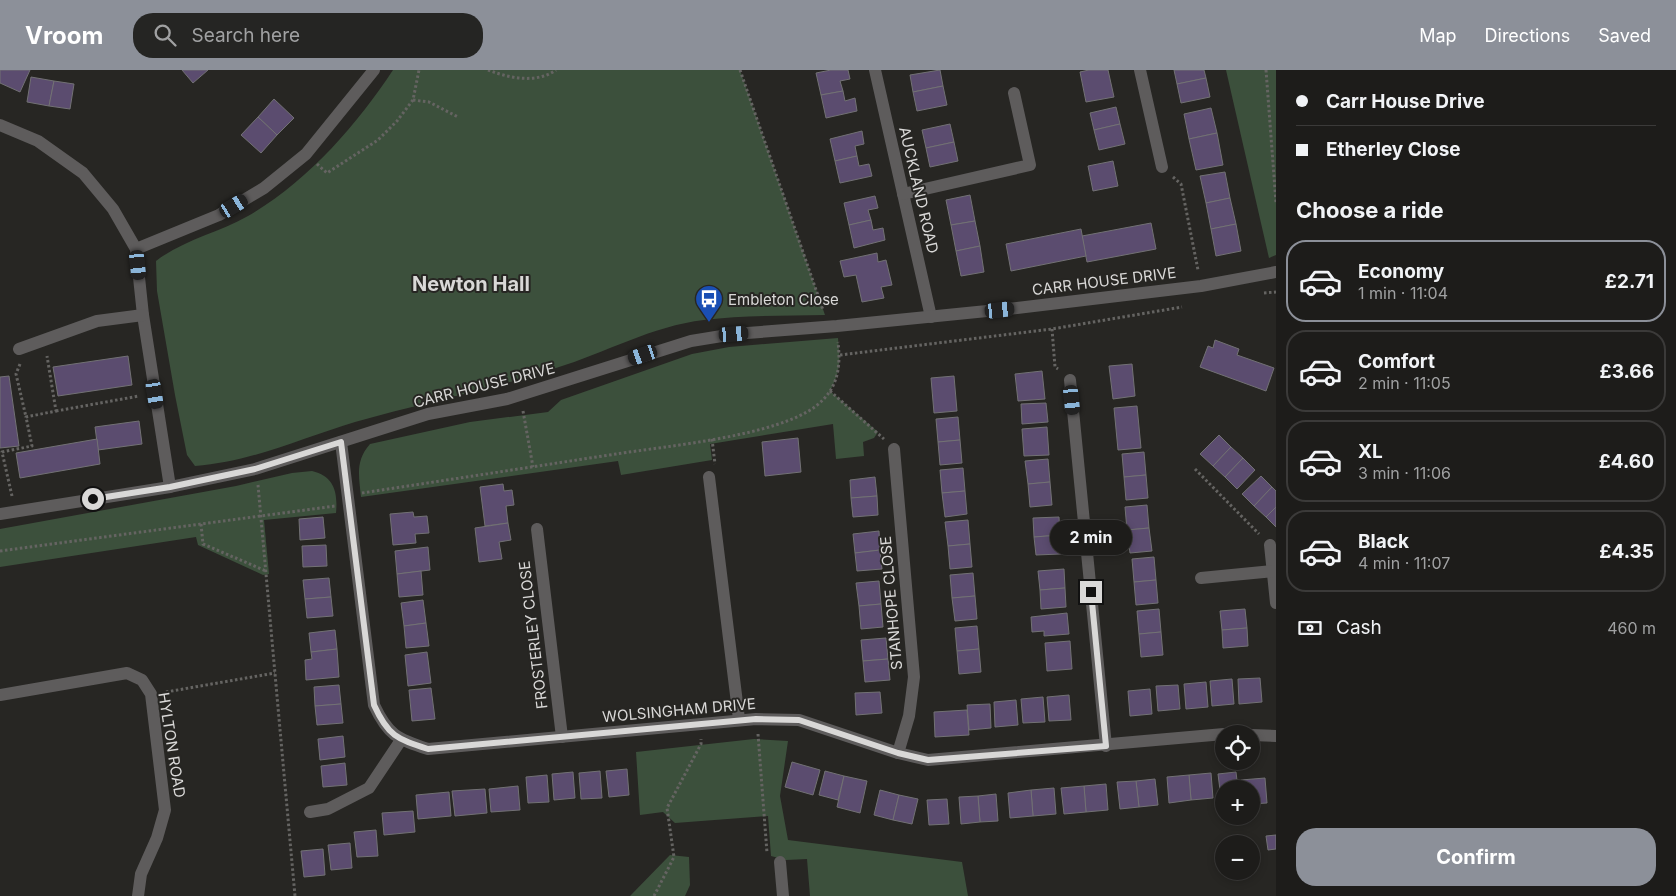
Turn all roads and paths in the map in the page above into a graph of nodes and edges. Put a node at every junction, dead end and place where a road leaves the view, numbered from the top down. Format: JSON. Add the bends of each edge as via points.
{"nodes":[{"id":1,"x":374,"y":70,"type":"edge"},
{"id":2,"x":419,"y":70,"type":"edge"},
{"id":3,"x":488,"y":70,"type":"edge"},
{"id":4,"x":556,"y":70,"type":"edge"},
{"id":5,"x":740,"y":70,"type":"edge"},
{"id":6,"x":875,"y":70,"type":"edge"},
{"id":7,"x":1140,"y":70,"type":"edge"},
{"id":8,"x":1266,"y":70,"type":"edge"},
{"id":9,"x":1014,"y":93,"type":"dead end"},
{"id":10,"x":413,"y":100,"type":"junction"},
{"id":11,"x":458,"y":117,"type":"dead end"},
{"id":12,"x":0,"y":125,"type":"edge"},
{"id":13,"x":306,"y":154,"type":"junction"},
{"id":14,"x":1162,"y":167,"type":"joint"},
{"id":15,"x":903,"y":194,"type":"junction"},
{"id":16,"x":1276,"y":203,"type":"edge"},
{"id":17,"x":136,"y":249,"type":"junction"},
{"id":18,"x":1276,"y":272,"type":"edge"},
{"id":19,"x":1201,"y":286,"type":"junction"},
{"id":20,"x":1276,"y":292,"type":"edge"},
{"id":21,"x":1257,"y":294,"type":"dead end"},
{"id":22,"x":1189,"y":306,"type":"dead end"},
{"id":23,"x":143,"y":315,"type":"junction"},
{"id":24,"x":931,"y":317,"type":"junction"},
{"id":25,"x":827,"y":327,"type":"junction"},
{"id":26,"x":1052,"y":329,"type":"junction"},
{"id":27,"x":44,"y":340,"type":"junction"},
{"id":28,"x":22,"y":348,"type":"joint"},
{"id":29,"x":1070,"y":380,"type":"joint"},
{"id":30,"x":830,"y":391,"type":"junction"},
{"id":31,"x":155,"y":394,"type":"junction"},
{"id":32,"x":520,"y":395,"type":"junction"},
{"id":33,"x":56,"y":411,"type":"junction"},
{"id":34,"x":26,"y":417,"type":"junction"},
{"id":35,"x":712,"y":440,"type":"junction"},
{"id":36,"x":341,"y":442,"type":"junction"},
{"id":37,"x":894,"y":449,"type":"joint"},
{"id":38,"x":533,"y":467,"type":"junction"},
{"id":39,"x":255,"y":469,"type":"junction"},
{"id":40,"x":1194,"y":469,"type":"dead end"},
{"id":41,"x":713,"y":472,"type":"joint"},
{"id":42,"x":170,"y":487,"type":"junction"},
{"id":43,"x":350,"y":500,"type":"junction"},
{"id":44,"x":16,"y":511,"type":"junction"},
{"id":45,"x":0,"y":514,"type":"edge"},
{"id":46,"x":262,"y":516,"type":"junction"},
{"id":47,"x":201,"y":524,"type":"junction"},
{"id":48,"x":536,"y":529,"type":"dead end"},
{"id":49,"x":1270,"y":545,"type":"joint"},
{"id":50,"x":0,"y":551,"type":"edge"},
{"id":51,"x":267,"y":571,"type":"junction"},
{"id":52,"x":1273,"y":571,"type":"junction"},
{"id":53,"x":1201,"y":578,"type":"dead end"},
{"id":54,"x":1276,"y":603,"type":"edge"},
{"id":55,"x":275,"y":674,"type":"junction"},
{"id":56,"x":151,"y":694,"type":"junction"},
{"id":57,"x":0,"y":695,"type":"edge"},
{"id":58,"x":740,"y":719,"type":"junction"},
{"id":59,"x":756,"y":719,"type":"junction"},
{"id":60,"x":700,"y":723,"type":"junction"},
{"id":61,"x":1215,"y":735,"type":"edge"},
{"id":62,"x":1260,"y":735,"type":"edge"},
{"id":63,"x":1276,"y":736,"type":"edge"},
{"id":64,"x":562,"y":737,"type":"junction"},
{"id":65,"x":401,"y":740,"type":"junction"},
{"id":66,"x":1106,"y":746,"type":"junction"},
{"id":67,"x":898,"y":753,"type":"junction"},
{"id":68,"x":310,"y":812,"type":"dead end"},
{"id":69,"x":765,"y":829,"type":"dead end"},
{"id":70,"x":780,"y":862,"type":"dead end"},
{"id":71,"x":138,"y":896,"type":"edge"},
{"id":72,"x":296,"y":896,"type":"edge"},
{"id":73,"x":654,"y":896,"type":"edge"},
{"id":74,"x":783,"y":896,"type":"edge"}],
"edges":[{"from":1,"to":13,"type":"street"},
{"from":2,"to":10,"type":"path"},
{"from":3,"to":4,"type":"path","via":[[507,78],[549,75]]},
{"from":5,"to":25,"type":"path"},
{"from":6,"to":15,"type":"street","name":"AUCKLAND ROAD"},
{"from":7,"to":14,"type":"street"},
{"from":8,"to":16,"type":"path"},
{"from":9,"to":15,"type":"street","via":[[1030,165]]},
{"from":10,"to":11,"type":"path","via":[[429,102]]},
{"from":10,"to":13,"type":"path","via":[[378,140],[327,173]]},
{"from":12,"to":17,"type":"street","via":[[38,141],[83,173],[113,209]]},
{"from":13,"to":17,"type":"street","via":[[264,188],[219,215]]},
{"from":14,"to":19,"type":"path","via":[[1181,184]]},
{"from":15,"to":24,"type":"street","name":"AUCKLAND ROAD"},
{"from":17,"to":23,"type":"street"},
{"from":18,"to":19,"type":"street","name":"CARR HOUSE DRIVE"},
{"from":19,"to":24,"type":"street","name":"CARR HOUSE DRIVE"},
{"from":20,"to":21,"type":"path"},
{"from":22,"to":26,"type":"path"},
{"from":23,"to":27,"type":"street","via":[[96,322]]},
{"from":23,"to":31,"type":"street"},
{"from":24,"to":25,"type":"street","name":"CARR HOUSE DRIVE"},
{"from":25,"to":32,"type":"street","name":"CARR HOUSE DRIVE","via":[[691,340]]},
{"from":26,"to":29,"type":"path","via":[[1055,367]]},
{"from":26,"to":30,"type":"path","via":[[840,355],[838,377]]},
{"from":27,"to":28,"type":"street"},
{"from":27,"to":33,"type":"path"},
{"from":28,"to":34,"type":"path","via":[[16,374]]},
{"from":29,"to":66,"type":"street"},
{"from":30,"to":35,"type":"path","via":[[800,416]]},
{"from":30,"to":37,"type":"path"},
{"from":31,"to":33,"type":"path"},
{"from":31,"to":42,"type":"street"},
{"from":32,"to":36,"type":"street","name":"CARR HOUSE DRIVE","via":[[428,414]]},
{"from":32,"to":38,"type":"path"},
{"from":33,"to":34,"type":"path"},
{"from":34,"to":44,"type":"path","via":[[32,446],[2,452]]},
{"from":35,"to":38,"type":"path"},
{"from":35,"to":41,"type":"path"},
{"from":36,"to":39,"type":"street","name":"CARR HOUSE DRIVE"},
{"from":36,"to":43,"type":"street","name":"WOLSINGHAM DRIVE"},
{"from":37,"to":67,"type":"street","name":"STANHOPE CLOSE","via":[[914,677]]},
{"from":38,"to":43,"type":"path"},
{"from":39,"to":42,"type":"street","name":"CARR HOUSE DRIVE"},
{"from":39,"to":46,"type":"path"},
{"from":40,"to":49,"type":"path"},
{"from":41,"to":58,"type":"street"},
{"from":42,"to":44,"type":"street","name":"CARR HOUSE DRIVE"},
{"from":43,"to":46,"type":"path"},
{"from":43,"to":65,"type":"street","name":"WOLSINGHAM DRIVE","via":[[374,705],[382,724]]},
{"from":44,"to":45,"type":"street","name":"CARR HOUSE DRIVE"},
{"from":46,"to":47,"type":"path"},
{"from":46,"to":51,"type":"path"},
{"from":47,"to":50,"type":"path"},
{"from":47,"to":51,"type":"path","via":[[203,544]]},
{"from":48,"to":64,"type":"street","name":"FROSTERLEY CLOSE"},
{"from":49,"to":52,"type":"street"},
{"from":51,"to":55,"type":"path"},
{"from":52,"to":53,"type":"street"},
{"from":52,"to":54,"type":"street"},
{"from":55,"to":56,"type":"path"},
{"from":55,"to":72,"type":"path"},
{"from":56,"to":57,"type":"street","name":"HYLTON ROAD","via":[[142,680],[127,674]]},
{"from":56,"to":71,"type":"street","name":"HYLTON ROAD","via":[[165,810],[141,874]]},
{"from":58,"to":59,"type":"street","name":"WOLSINGHAM DRIVE"},
{"from":58,"to":60,"type":"street","name":"WOLSINGHAM DRIVE"},
{"from":59,"to":67,"type":"street","name":"WOLSINGHAM DRIVE","via":[[799,720]]},
{"from":59,"to":69,"type":"path"},
{"from":60,"to":64,"type":"street","name":"WOLSINGHAM DRIVE"},
{"from":60,"to":73,"type":"path","via":[[701,744],[668,808],[674,857]]},
{"from":61,"to":66,"type":"street","name":"WOLSINGHAM DRIVE"},
{"from":62,"to":63,"type":"street"},
{"from":64,"to":65,"type":"street","name":"WOLSINGHAM DRIVE","via":[[428,749]]},
{"from":65,"to":68,"type":"street","via":[[369,788],[328,809]]},
{"from":66,"to":67,"type":"street","name":"WOLSINGHAM DRIVE","via":[[958,759],[928,760]]},
{"from":70,"to":74,"type":"street"}]}
